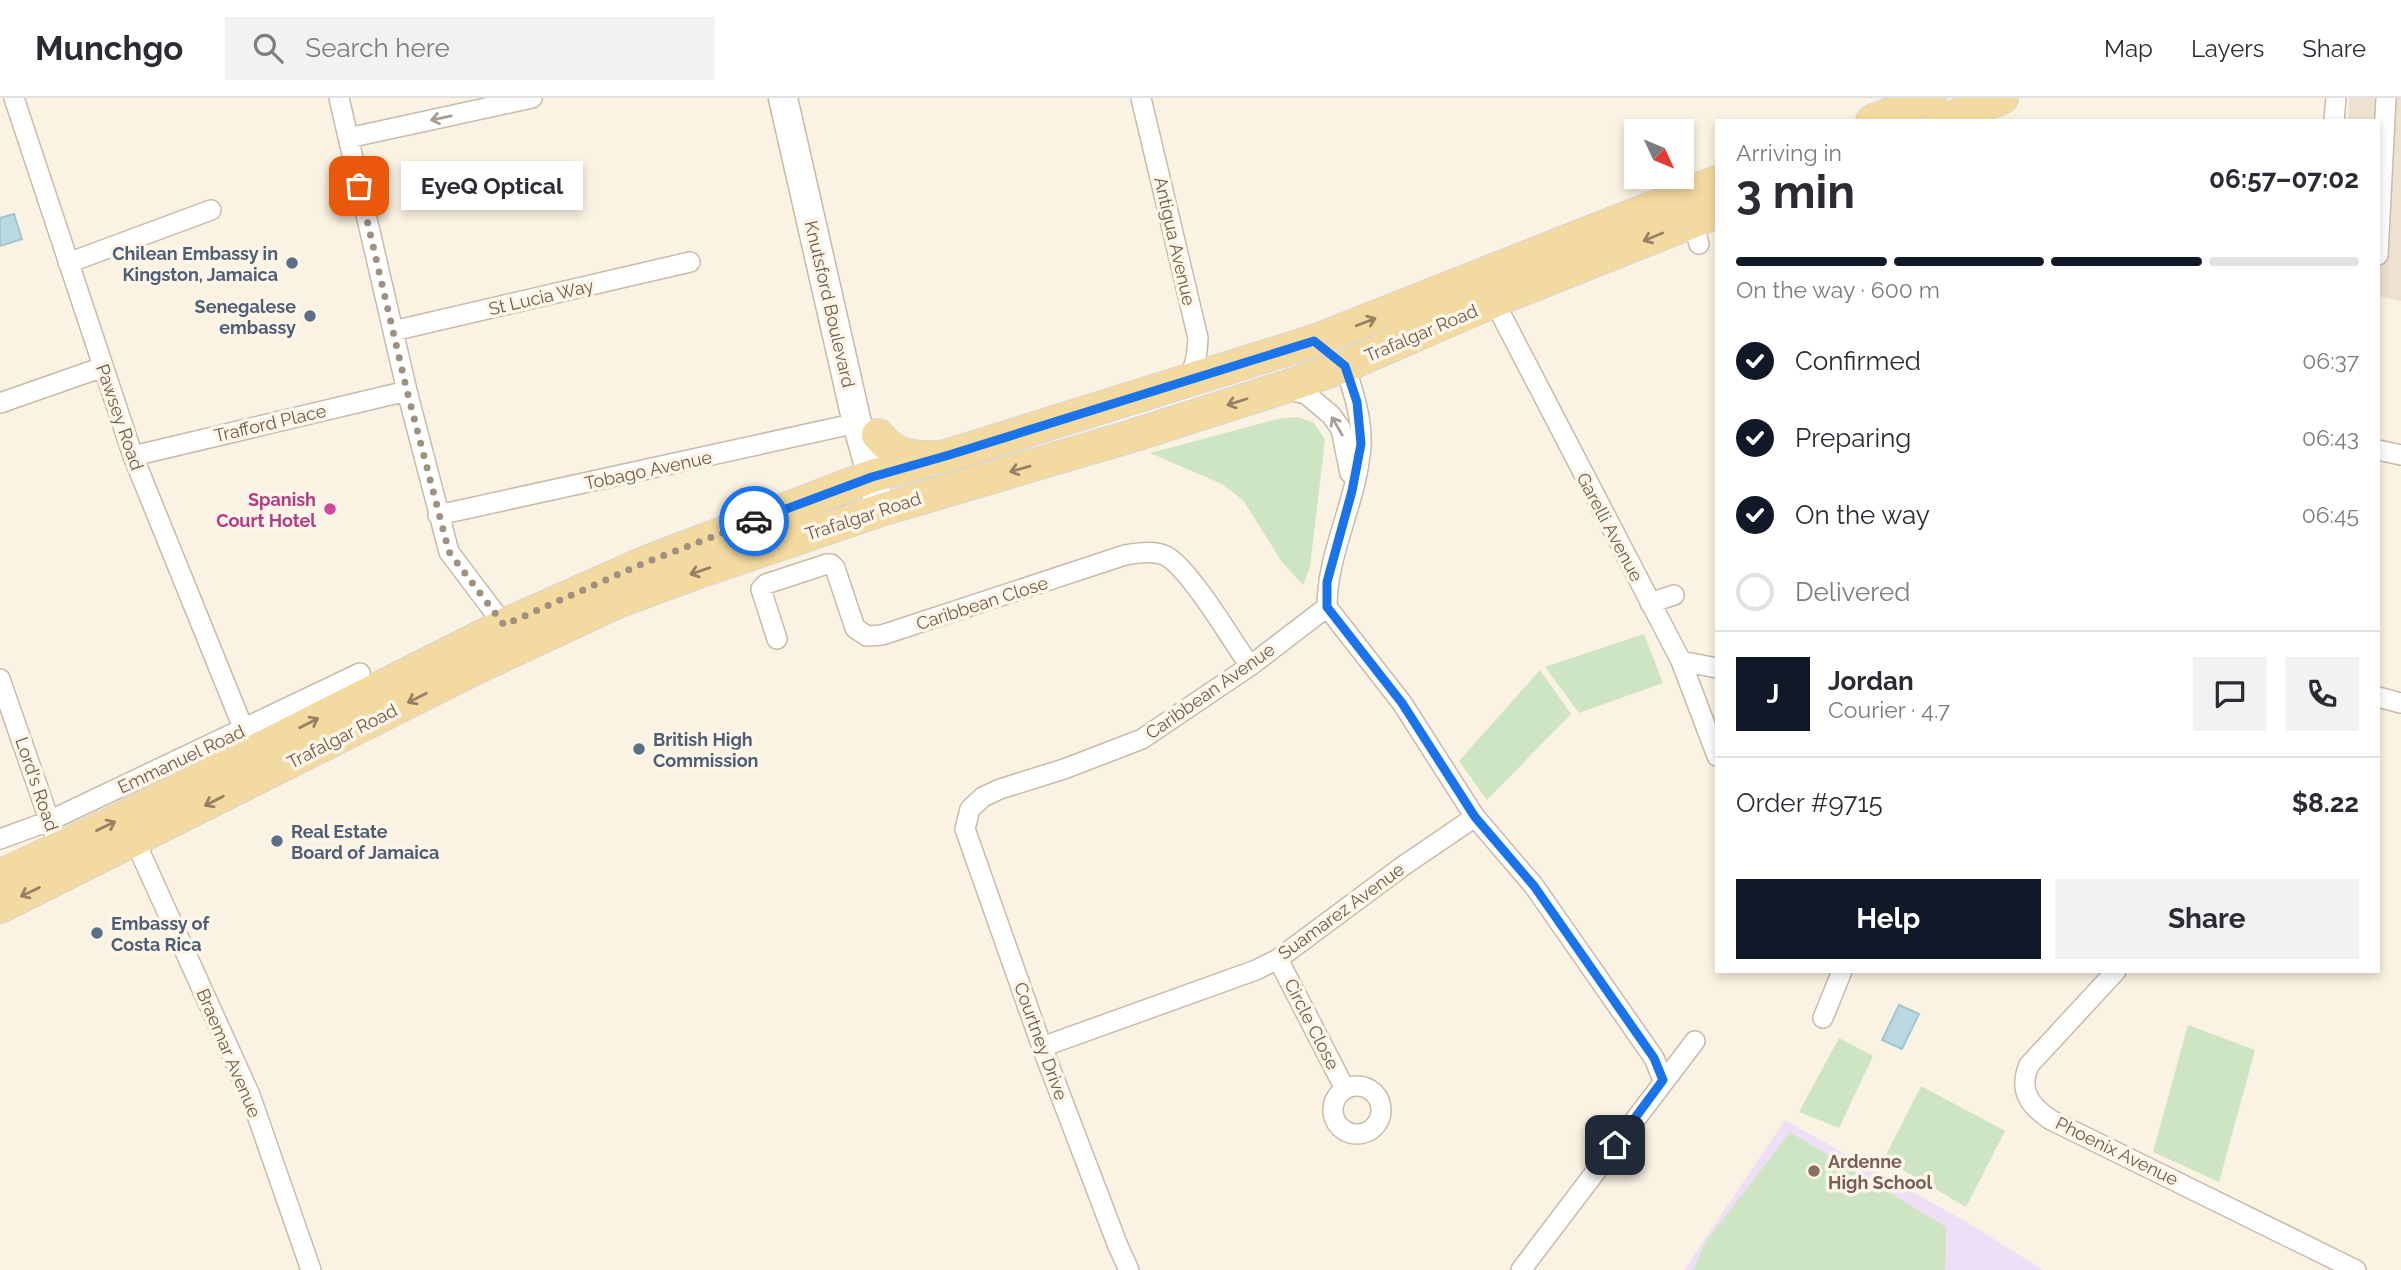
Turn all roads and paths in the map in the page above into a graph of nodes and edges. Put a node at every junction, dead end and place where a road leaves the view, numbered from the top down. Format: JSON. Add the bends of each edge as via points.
{"nodes":[{"id":1,"x":14,"y":98,"type":"edge"},
{"id":2,"x":339,"y":98,"type":"edge"},
{"id":3,"x":532,"y":98,"type":"edge"},
{"id":4,"x":783,"y":98,"type":"edge"},
{"id":5,"x":803,"y":98,"type":"edge"},
{"id":6,"x":1141,"y":98,"type":"edge"},
{"id":7,"x":2002,"y":98,"type":"edge"},
{"id":8,"x":2336,"y":98,"type":"edge"},
{"id":9,"x":2386,"y":98,"type":"edge"},
{"id":10,"x":1942,"y":111,"type":"edge"},
{"id":11,"x":1886,"y":119,"type":"edge"},
{"id":12,"x":2334,"y":119,"type":"edge"},
{"id":13,"x":348,"y":138,"type":"junction"},
{"id":14,"x":1715,"y":183,"type":"edge"},
{"id":15,"x":211,"y":210,"type":"dead end"},
{"id":16,"x":2380,"y":216,"type":"edge"},
{"id":17,"x":1703,"y":226,"type":"edge"},
{"id":18,"x":690,"y":262,"type":"dead end"},
{"id":19,"x":68,"y":263,"type":"junction"},
{"id":20,"x":1494,"y":301,"type":"junction"},
{"id":21,"x":393,"y":331,"type":"junction"},
{"id":22,"x":1314,"y":341,"type":"junction"},
{"id":23,"x":103,"y":366,"type":"junction"},
{"id":24,"x":1345,"y":366,"type":"junction"},
{"id":25,"x":1185,"y":382,"type":"junction"},
{"id":26,"x":1282,"y":388,"type":"junction"},
{"id":27,"x":407,"y":391,"type":"junction"},
{"id":28,"x":0,"y":403,"type":"edge"},
{"id":29,"x":865,"y":432,"type":"junction"},
{"id":30,"x":2380,"y":450,"type":"edge"},
{"id":31,"x":949,"y":455,"type":"junction"},
{"id":32,"x":2401,"y":455,"type":"edge"},
{"id":33,"x":133,"y":456,"type":"junction"},
{"id":34,"x":880,"y":474,"type":"junction"},
{"id":35,"x":833,"y":490,"type":"junction"},
{"id":36,"x":1352,"y":491,"type":"junction"},
{"id":37,"x":889,"y":507,"type":"junction"},
{"id":38,"x":438,"y":514,"type":"junction"},
{"id":39,"x":1674,"y":595,"type":"dead end"},
{"id":40,"x":1650,"y":603,"type":"junction"},
{"id":41,"x":1327,"y":607,"type":"junction"},
{"id":42,"x":504,"y":625,"type":"junction"},
{"id":43,"x":777,"y":639,"type":"dead end"},
{"id":44,"x":1681,"y":661,"type":"junction"},
{"id":45,"x":1250,"y":666,"type":"junction"},
{"id":46,"x":1715,"y":668,"type":"edge"},
{"id":47,"x":360,"y":673,"type":"dead end"},
{"id":48,"x":0,"y":679,"type":"edge"},
{"id":49,"x":2380,"y":698,"type":"edge"},
{"id":50,"x":2401,"y":703,"type":"edge"},
{"id":51,"x":244,"y":730,"type":"junction"},
{"id":52,"x":1715,"y":751,"type":"edge"},
{"id":53,"x":970,"y":809,"type":"joint"},
{"id":54,"x":1475,"y":817,"type":"junction"},
{"id":55,"x":54,"y":835,"type":"junction"},
{"id":56,"x":0,"y":839,"type":"edge"},
{"id":57,"x":135,"y":841,"type":"junction"},
{"id":58,"x":0,"y":876,"type":"edge"},
{"id":59,"x":0,"y":907,"type":"edge"},
{"id":60,"x":1278,"y":959,"type":"junction"},
{"id":61,"x":1841,"y":973,"type":"edge"},
{"id":62,"x":2114,"y":973,"type":"edge"},
{"id":63,"x":1823,"y":1018,"type":"dead end"},
{"id":64,"x":1695,"y":1041,"type":"dead end"},
{"id":65,"x":1042,"y":1047,"type":"junction"},
{"id":66,"x":1663,"y":1080,"type":"junction"},
{"id":67,"x":1345,"y":1089,"type":"dead end"},
{"id":68,"x":311,"y":1270,"type":"edge"},
{"id":69,"x":1129,"y":1270,"type":"edge"},
{"id":70,"x":1521,"y":1270,"type":"edge"},
{"id":71,"x":2356,"y":1270,"type":"edge"}],
"edges":[{"from":1,"to":19,"type":"street","name":"Pawsey Road"},
{"from":2,"to":13,"type":"street"},
{"from":3,"to":13,"type":"street","one_way":true},
{"from":4,"to":29,"type":"main road","name":"Knutsford Boulevard"},
{"from":5,"to":29,"type":"main road","name":"Knutsford Boulevard"},
{"from":6,"to":25,"type":"street","name":"Antigua Avenue","via":[[1198,338],[1197,357]]},
{"from":7,"to":10,"type":"main road"},
{"from":8,"to":12,"type":"street"},
{"from":9,"to":16,"type":"street"},
{"from":10,"to":11,"type":"main road"},
{"from":13,"to":21,"type":"street"},
{"from":22,"to":14,"type":"main road","name":"Trafalgar Road","one_way":true},
{"from":15,"to":19,"type":"street"},
{"from":17,"to":20,"type":"main road","name":"Trafalgar Road","one_way":true},
{"from":18,"to":21,"type":"street","name":"St Lucia Way"},
{"from":19,"to":23,"type":"street","name":"Pawsey Road"},
{"from":20,"to":24,"type":"main road","name":"Trafalgar Road"},
{"from":20,"to":40,"type":"street","name":"Garelli Avenue"},
{"from":21,"to":27,"type":"street"},
{"from":22,"to":24,"type":"main road"},
{"from":22,"to":25,"type":"main road","name":"Trafalgar Road"},
{"from":23,"to":28,"type":"street"},
{"from":23,"to":33,"type":"street","name":"Pawsey Road"},
{"from":24,"to":26,"type":"main road","name":"Trafalgar Road"},
{"from":24,"to":36,"type":"street","via":[[1357,402],[1361,444]]},
{"from":25,"to":31,"type":"main road","name":"Trafalgar Road"},
{"from":36,"to":26,"type":"street","one_way":true,"via":[[1341,429],[1306,394]]},
{"from":26,"to":37,"type":"main road","name":"Trafalgar Road","one_way":true},
{"from":27,"to":33,"type":"street","name":"Trafford Place"},
{"from":27,"to":38,"type":"street"},
{"from":29,"to":31,"type":"main road","via":[[904,456]]},
{"from":29,"to":34,"type":"main road","name":"Knutsford Boulevard"},
{"from":29,"to":35,"type":"main road","via":[[861,463],[849,481]]},
{"from":29,"to":38,"type":"street","name":"Tobago Avenue"},
{"from":30,"to":32,"type":"street"},
{"from":31,"to":34,"type":"main road","name":"Trafalgar Road"},
{"from":33,"to":51,"type":"street","name":"Pawsey Road"},
{"from":34,"to":35,"type":"main road","name":"Trafalgar Road"},
{"from":34,"to":37,"type":"main road","name":"Knutsford Boulevard"},
{"from":35,"to":42,"type":"main road","name":"Trafalgar Road","via":[[644,563]]},
{"from":36,"to":41,"type":"street","via":[[1327,582]]},
{"from":37,"to":57,"type":"main road","name":"Trafalgar Road","one_way":true,"via":[[617,602],[478,667]]},
{"from":38,"to":42,"type":"street","via":[[449,552]]},
{"from":39,"to":40,"type":"street"},
{"from":40,"to":44,"type":"street","name":"Garelli Avenue"},
{"from":41,"to":45,"type":"street","name":"Caribbean Avenue"},
{"from":41,"to":54,"type":"street","via":[[1402,703]]},
{"from":55,"to":42,"type":"main road","name":"Trafalgar Road","one_way":true},
{"from":43,"to":45,"type":"street","name":"Caribbean Close","via":[[761,589],[827,564],[835,568],[855,628],[867,636],[1145,552],[1167,556],[1186,575]]},
{"from":44,"to":46,"type":"street"},
{"from":44,"to":52,"type":"street","name":"Garelli Avenue"},
{"from":45,"to":53,"type":"street","name":"Caribbean Avenue","via":[[1142,739],[1000,789]]},
{"from":47,"to":51,"type":"street","name":"Emmanuel Road"},
{"from":48,"to":55,"type":"street","name":"Lord's Road"},
{"from":49,"to":50,"type":"street"},
{"from":51,"to":55,"type":"street","name":"Emmanuel Road"},
{"from":53,"to":65,"type":"street","name":"Courtney Drive","via":[[965,829]]},
{"from":54,"to":60,"type":"street","name":"Suamarez Avenue"},
{"from":54,"to":66,"type":"street","via":[[1534,886],[1654,1058]]},
{"from":55,"to":56,"type":"street","name":"Emmanuel Road"},
{"from":55,"to":58,"type":"main road","name":"Trafalgar Road"},
{"from":57,"to":59,"type":"main road","name":"Trafalgar Road","one_way":true},
{"from":57,"to":68,"type":"street","name":"Braemar Avenue","via":[[250,1095]]},
{"from":60,"to":65,"type":"street","name":"Suamarez Avenue"},
{"from":60,"to":67,"type":"street","name":"Circle Close"},
{"from":61,"to":63,"type":"street"},
{"from":62,"to":71,"type":"street","name":"Phoenix Avenue","via":[[2029,1065],[2024,1077],[2031,1103],[2051,1120]]},
{"from":64,"to":66,"type":"street"},
{"from":65,"to":69,"type":"street","name":"Courtney Drive"},
{"from":66,"to":70,"type":"street"}]}
